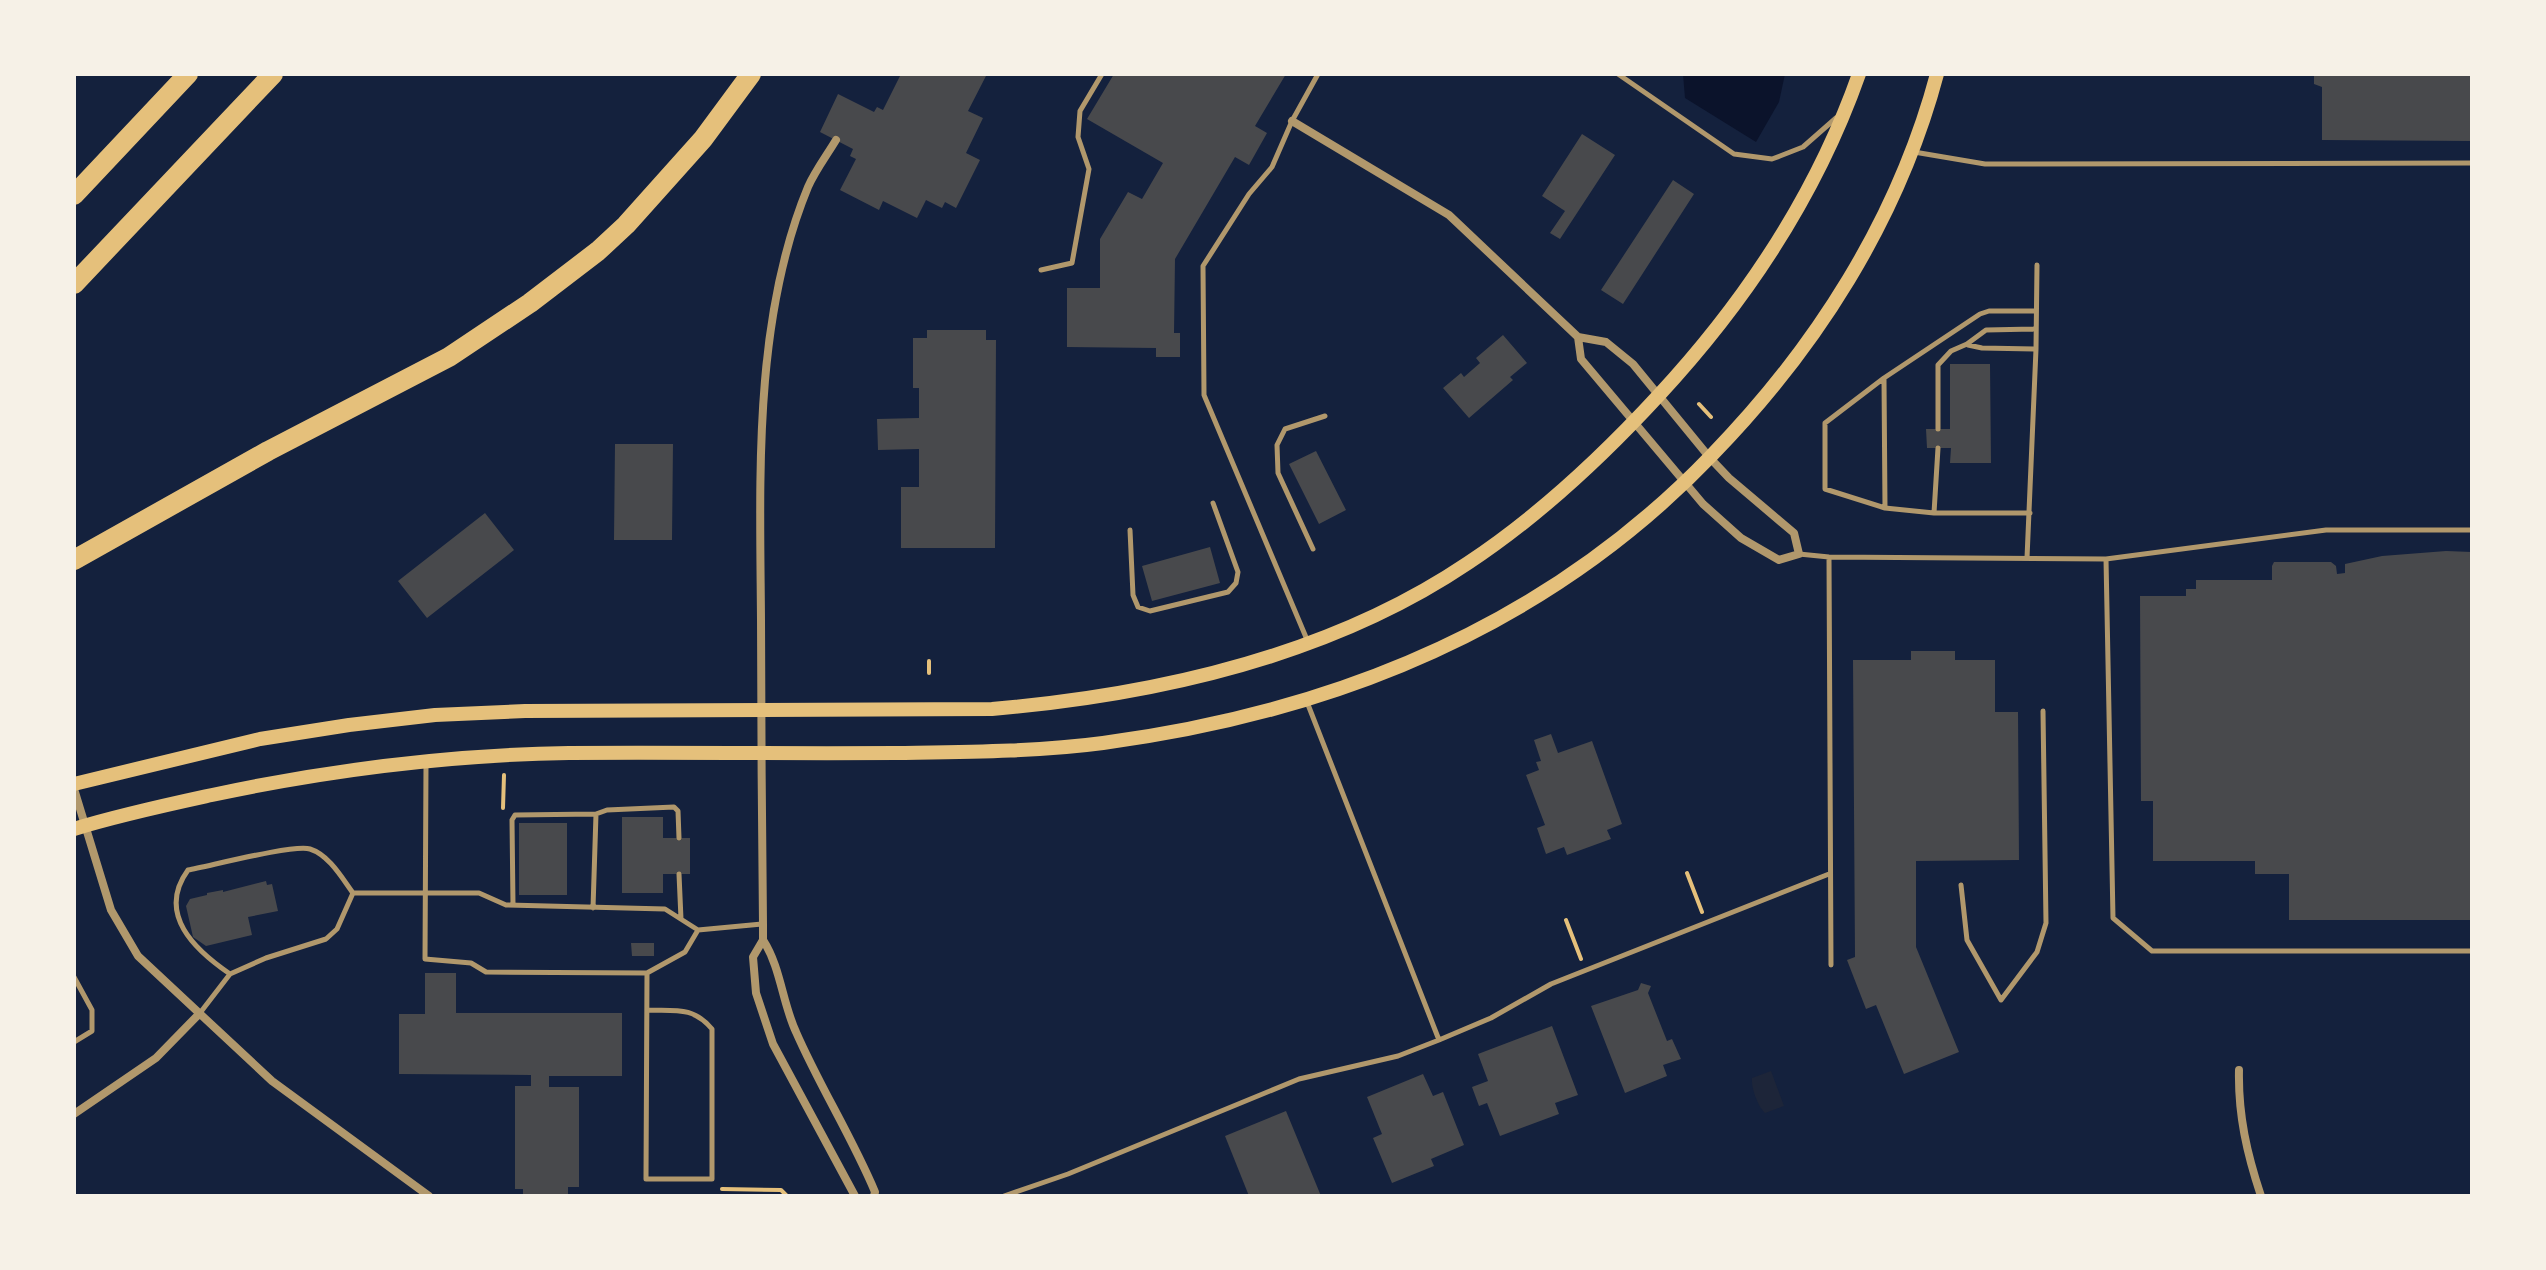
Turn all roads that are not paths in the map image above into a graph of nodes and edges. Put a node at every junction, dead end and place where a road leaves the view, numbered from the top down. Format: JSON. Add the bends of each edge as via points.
{"nodes":[{"id":1,"x":188,"y":74,"type":"edge"},
{"id":2,"x":273,"y":74,"type":"edge"},
{"id":3,"x":751,"y":74,"type":"edge"},
{"id":4,"x":1102,"y":74,"type":"edge"},
{"id":5,"x":1318,"y":74,"type":"edge"},
{"id":6,"x":1618,"y":74,"type":"edge"},
{"id":7,"x":1859,"y":74,"type":"edge"},
{"id":8,"x":1937,"y":74,"type":"edge"},
{"id":9,"x":1846,"y":110,"type":"junction"},
{"id":10,"x":1292,"y":121,"type":"junction"},
{"id":11,"x":836,"y":140,"type":"dead end"},
{"id":12,"x":1913,"y":151,"type":"junction"},
{"id":13,"x":2472,"y":163,"type":"edge"},
{"id":14,"x":74,"y":195,"type":"edge"},
{"id":15,"x":2037,"y":265,"type":"dead end"},
{"id":16,"x":1041,"y":270,"type":"dead end"},
{"id":17,"x":74,"y":284,"type":"edge"},
{"id":18,"x":2036,"y":311,"type":"junction"},
{"id":19,"x":2036,"y":329,"type":"junction"},
{"id":20,"x":1578,"y":337,"type":"junction"},
{"id":21,"x":1967,"y":344,"type":"junction"},
{"id":22,"x":2036,"y":349,"type":"junction"},
{"id":23,"x":1884,"y":378,"type":"junction"},
{"id":24,"x":1659,"y":395,"type":"junction"},
{"id":25,"x":1325,"y":416,"type":"dead end"},
{"id":26,"x":1634,"y":422,"type":"junction"},
{"id":27,"x":1938,"y":429,"type":"dead end"},
{"id":28,"x":1938,"y":448,"type":"dead end"},
{"id":29,"x":1710,"y":458,"type":"junction"},
{"id":30,"x":1686,"y":483,"type":"junction"},
{"id":31,"x":1213,"y":503,"type":"dead end"},
{"id":32,"x":1885,"y":508,"type":"junction"},
{"id":33,"x":1934,"y":513,"type":"junction"},
{"id":34,"x":2030,"y":513,"type":"junction"},
{"id":35,"x":1130,"y":530,"type":"dead end"},
{"id":36,"x":2472,"y":530,"type":"edge"},
{"id":37,"x":1313,"y":549,"type":"dead end"},
{"id":38,"x":1799,"y":554,"type":"junction"},
{"id":39,"x":1829,"y":557,"type":"junction"},
{"id":40,"x":2027,"y":558,"type":"junction"},
{"id":41,"x":2106,"y":559,"type":"junction"},
{"id":42,"x":74,"y":560,"type":"edge"},
{"id":43,"x":1308,"y":643,"type":"junction"},
{"id":44,"x":1307,"y":701,"type":"junction"},
{"id":45,"x":761,"y":710,"type":"junction"},
{"id":46,"x":2043,"y":711,"type":"dead end"},
{"id":47,"x":761,"y":754,"type":"junction"},
{"id":48,"x":425,"y":760,"type":"junction"},
{"id":49,"x":74,"y":786,"type":"edge"},
{"id":50,"x":596,"y":814,"type":"junction"},
{"id":51,"x":80,"y":827,"type":"edge"},
{"id":52,"x":679,"y":838,"type":"dead end"},
{"id":53,"x":679,"y":874,"type":"dead end"},
{"id":54,"x":1829,"y":874,"type":"junction"},
{"id":55,"x":1961,"y":885,"type":"dead end"},
{"id":56,"x":425,"y":892,"type":"junction"},
{"id":57,"x":353,"y":893,"type":"junction"},
{"id":58,"x":513,"y":905,"type":"junction"},
{"id":59,"x":593,"y":908,"type":"junction"},
{"id":60,"x":681,"y":919,"type":"junction"},
{"id":61,"x":763,"y":924,"type":"junction"},
{"id":62,"x":698,"y":930,"type":"junction"},
{"id":63,"x":763,"y":940,"type":"junction"},
{"id":64,"x":2472,"y":951,"type":"edge"},
{"id":65,"x":1831,"y":965,"type":"dead end"},
{"id":66,"x":647,"y":973,"type":"junction"},
{"id":67,"x":230,"y":974,"type":"junction"},
{"id":68,"x":74,"y":977,"type":"edge"},
{"id":69,"x":647,"y":1010,"type":"junction"},
{"id":70,"x":200,"y":1013,"type":"junction"},
{"id":71,"x":1439,"y":1040,"type":"junction"},
{"id":72,"x":74,"y":1042,"type":"edge"},
{"id":73,"x":2239,"y":1070,"type":"dead end"},
{"id":74,"x":74,"y":1114,"type":"edge"},
{"id":75,"x":429,"y":1196,"type":"edge"},
{"id":76,"x":855,"y":1196,"type":"edge"},
{"id":77,"x":874,"y":1196,"type":"edge"},
{"id":78,"x":1004,"y":1196,"type":"edge"},
{"id":79,"x":2261,"y":1196,"type":"edge"}],
"edges":[{"from":1,"to":14,"type":"highway"},
{"from":2,"to":17,"type":"highway"},
{"from":3,"to":42,"type":"highway","via":[[703,139],[626,225],[530,303],[449,357]]},
{"from":4,"to":16,"type":"lane","via":[[1080,111],[1078,137],[1089,169],[1072,263]]},
{"from":5,"to":10,"type":"lane"},
{"from":6,"to":9,"type":"lane","via":[[1734,154],[1772,159],[1803,147]]},
{"from":7,"to":9,"type":"main road"},
{"from":8,"to":12,"type":"main road"},
{"from":9,"to":24,"type":"main road","via":[[1791,224],[1752,284]]},
{"from":10,"to":20,"type":"street","via":[[1449,215]]},
{"from":10,"to":43,"type":"lane","via":[[1272,167],[1203,266],[1204,395]]},
{"from":11,"to":45,"type":"street","via":[[795,222],[765,373]]},
{"from":12,"to":13,"type":"lane","via":[[1985,164]]},
{"from":12,"to":29,"type":"main road","via":[[1883,218],[1809,342]]},
{"from":15,"to":18,"type":"lane"},
{"from":18,"to":19,"type":"lane"},
{"from":18,"to":23,"type":"lane","via":[[1980,314]]},
{"from":19,"to":21,"type":"lane","via":[[1986,330]]},
{"from":19,"to":22,"type":"lane"},
{"from":20,"to":24,"type":"street","via":[[1606,342]]},
{"from":20,"to":26,"type":"street","via":[[1581,359]]},
{"from":21,"to":22,"type":"lane"},
{"from":21,"to":27,"type":"lane","via":[[1938,365]]},
{"from":22,"to":34,"type":"lane"},
{"from":23,"to":32,"type":"lane"},
{"from":23,"to":32,"type":"lane","via":[[1825,423],[1825,489]]},
{"from":24,"to":26,"type":"main road"},
{"from":24,"to":29,"type":"street"},
{"from":25,"to":37,"type":"lane","via":[[1285,429],[1277,445],[1278,473]]},
{"from":26,"to":30,"type":"street"},
{"from":26,"to":43,"type":"main road","via":[[1531,519],[1467,564],[1398,604]]},
{"from":28,"to":33,"type":"lane"},
{"from":29,"to":30,"type":"main road"},
{"from":29,"to":38,"type":"street","via":[[1794,533]]},
{"from":30,"to":38,"type":"street","via":[[1741,538],[1779,560]]},
{"from":30,"to":44,"type":"main road","via":[[1585,567],[1517,610],[1380,675]]},
{"from":31,"to":35,"type":"lane","via":[[1238,572],[1228,592],[1150,611],[1138,607]]},
{"from":32,"to":33,"type":"lane"},
{"from":33,"to":34,"type":"lane"},
{"from":34,"to":40,"type":"lane"},
{"from":36,"to":41,"type":"lane","via":[[2326,530]]},
{"from":38,"to":39,"type":"lane"},
{"from":39,"to":40,"type":"lane"},
{"from":39,"to":54,"type":"lane"},
{"from":40,"to":41,"type":"lane"},
{"from":41,"to":64,"type":"lane","via":[[2113,918],[2152,951]]},
{"from":43,"to":45,"type":"main road","via":[[1230,669],[1068,702],[992,709]]},
{"from":44,"to":47,"type":"main road","via":[[1250,717],[1098,744],[996,752]]},
{"from":44,"to":71,"type":"lane"},
{"from":45,"to":47,"type":"street"},
{"from":45,"to":49,"type":"main road","via":[[435,715],[260,739]]},
{"from":46,"to":55,"type":"lane","via":[[2046,923],[2037,952],[2001,1000],[1967,940]]},
{"from":47,"to":48,"type":"main road","via":[[565,753]]},
{"from":47,"to":61,"type":"street"},
{"from":48,"to":51,"type":"main road","via":[[233,790]]},
{"from":48,"to":56,"type":"lane"},
{"from":49,"to":51,"type":"street"},
{"from":50,"to":52,"type":"lane","via":[[674,807]]},
{"from":50,"to":58,"type":"lane","via":[[515,815]]},
{"from":50,"to":59,"type":"lane"},
{"from":51,"to":70,"type":"street","via":[[111,910],[138,956]]},
{"from":53,"to":60,"type":"lane"},
{"from":54,"to":65,"type":"lane"},
{"from":54,"to":71,"type":"lane","via":[[1551,984]]},
{"from":56,"to":57,"type":"lane"},
{"from":56,"to":58,"type":"lane","via":[[479,893]]},
{"from":56,"to":66,"type":"lane","via":[[425,959],[471,963],[486,972]]},
{"from":57,"to":67,"type":"lane","via":[[337,929],[326,939]]},
{"from":57,"to":67,"type":"lane","via":[[331,864],[309,848],[188,870],[177,885],[184,933],[201,954]]},
{"from":58,"to":59,"type":"lane"},
{"from":59,"to":60,"type":"lane","via":[[665,909]]},
{"from":60,"to":62,"type":"lane"},
{"from":61,"to":62,"type":"lane"},
{"from":61,"to":63,"type":"street"},
{"from":62,"to":66,"type":"lane","via":[[685,952]]},
{"from":63,"to":76,"type":"street","via":[[753,957],[756,993],[773,1044]]},
{"from":63,"to":77,"type":"street","via":[[774,958],[794,1028],[856,1147]]},
{"from":66,"to":69,"type":"lane"},
{"from":67,"to":70,"type":"lane"},
{"from":68,"to":72,"type":"lane","via":[[92,1010],[92,1031]]},
{"from":69,"to":69,"type":"lane","via":[[691,1012],[712,1029],[712,1179],[646,1179]]},
{"from":70,"to":74,"type":"street","via":[[156,1058]]},
{"from":70,"to":75,"type":"street","via":[[272,1081]]},
{"from":71,"to":78,"type":"lane","via":[[1398,1056],[1299,1079]]},
{"from":73,"to":79,"type":"street","via":[[2240,1115]]}]}
